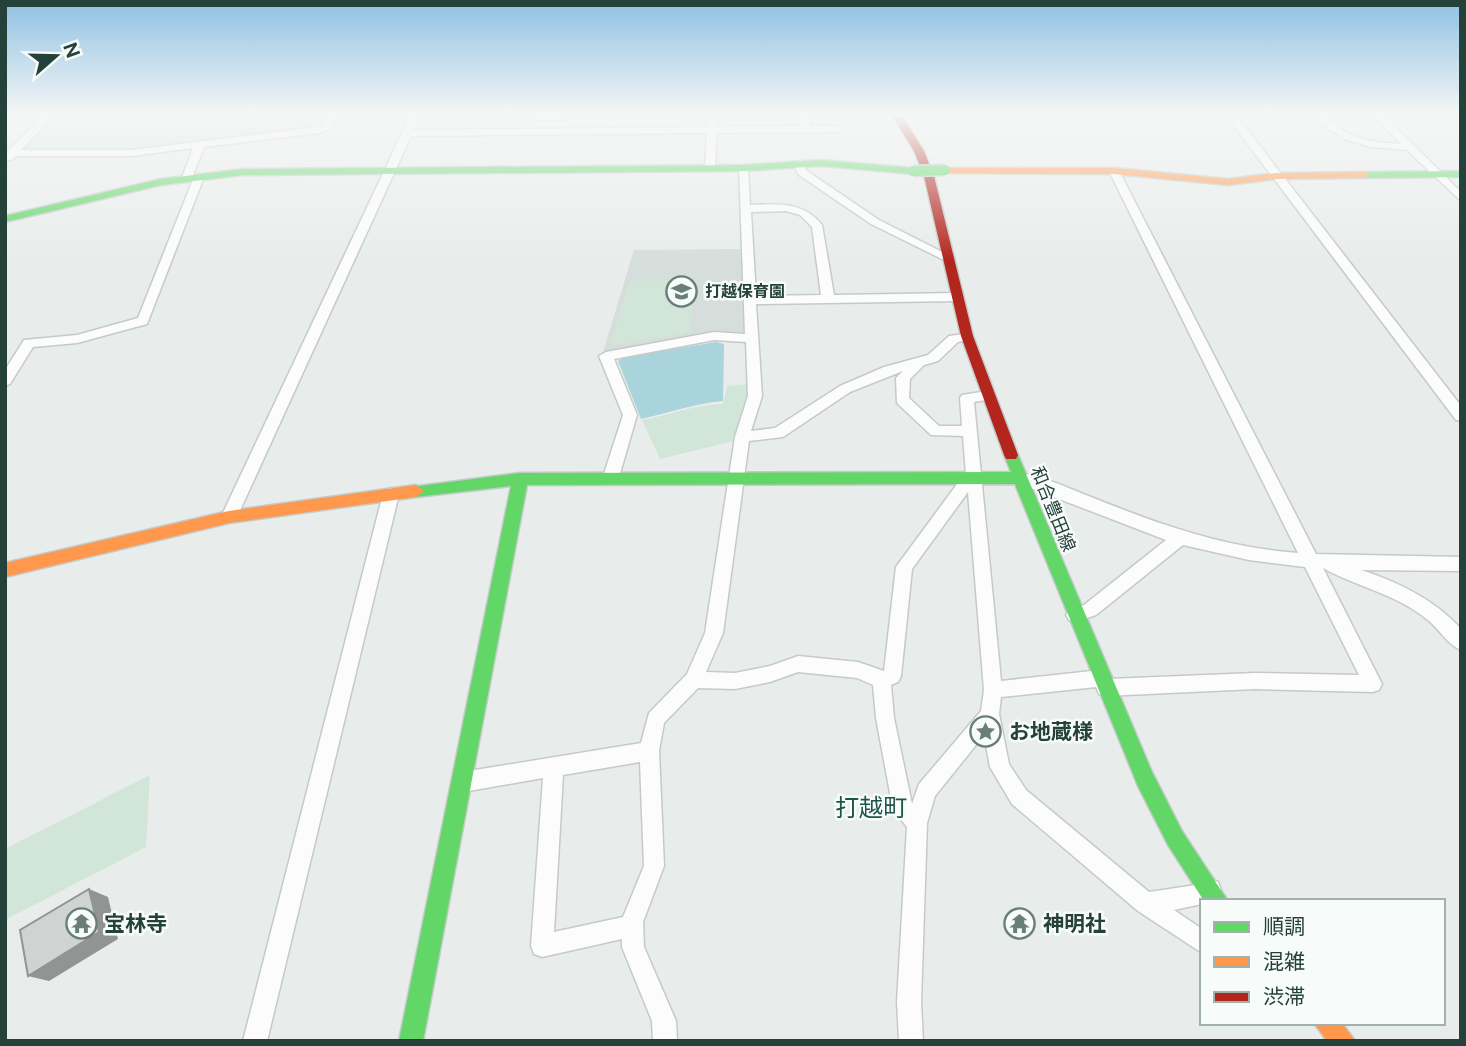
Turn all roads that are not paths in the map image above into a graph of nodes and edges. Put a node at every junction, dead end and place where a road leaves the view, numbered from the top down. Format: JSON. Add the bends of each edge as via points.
{"nodes":[{"id":1,"x":196,"y":163,"type":"edge"},
{"id":2,"x":394,"y":163,"type":"edge"},
{"id":3,"x":710,"y":163,"type":"edge"},
{"id":4,"x":924,"y":163,"type":"edge"},
{"id":5,"x":1267,"y":163,"type":"edge"},
{"id":6,"x":1425,"y":163,"type":"edge"},
{"id":7,"x":798,"y":164,"type":"junction"},
{"id":8,"x":710,"y":168,"type":"junction"},
{"id":9,"x":743,"y":168,"type":"junction"},
{"id":10,"x":391,"y":171,"type":"junction"},
{"id":11,"x":1114,"y":171,"type":"junction"},
{"id":12,"x":1436,"y":173,"type":"junction"},
{"id":13,"x":1461,"y":174,"type":"edge"},
{"id":14,"x":1277,"y":176,"type":"junction"},
{"id":15,"x":193,"y":178,"type":"junction"},
{"id":16,"x":1461,"y":198,"type":"edge"},
{"id":17,"x":745,"y":209,"type":"junction"},
{"id":18,"x":5,"y":219,"type":"edge"},
{"id":19,"x":948,"y":258,"type":"junction"},
{"id":20,"x":957,"y":297,"type":"junction"},
{"id":21,"x":828,"y":299,"type":"junction"},
{"id":22,"x":750,"y":300,"type":"junction"},
{"id":23,"x":967,"y":336,"type":"junction"},
{"id":24,"x":751,"y":338,"type":"junction"},
{"id":25,"x":920,"y":362,"type":"junction"},
{"id":26,"x":5,"y":381,"type":"edge"},
{"id":27,"x":987,"y":396,"type":"junction"},
{"id":28,"x":1461,"y":416,"type":"edge"},
{"id":29,"x":970,"y":431,"type":"junction"},
{"id":30,"x":742,"y":437,"type":"junction"},
{"id":31,"x":611,"y":477,"type":"junction"},
{"id":32,"x":1020,"y":478,"type":"junction"},
{"id":33,"x":736,"y":479,"type":"junction"},
{"id":34,"x":520,"y":480,"type":"junction"},
{"id":35,"x":971,"y":480,"type":"junction"},
{"id":36,"x":391,"y":494,"type":"junction"},
{"id":37,"x":229,"y":517,"type":"junction"},
{"id":38,"x":1180,"y":538,"type":"junction"},
{"id":39,"x":1315,"y":563,"type":"junction"},
{"id":40,"x":1461,"y":564,"type":"edge"},
{"id":41,"x":5,"y":570,"type":"edge"},
{"id":42,"x":1075,"y":615,"type":"junction"},
{"id":43,"x":1461,"y":642,"type":"edge"},
{"id":44,"x":694,"y":680,"type":"junction"},
{"id":45,"x":882,"y":680,"type":"junction"},
{"id":46,"x":1103,"y":683,"type":"junction"},
{"id":47,"x":993,"y":690,"type":"junction"},
{"id":48,"x":990,"y":715,"type":"junction"},
{"id":49,"x":974,"y":736,"type":"junction"},
{"id":50,"x":997,"y":748,"type":"junction"},
{"id":51,"x":649,"y":751,"type":"junction"},
{"id":52,"x":554,"y":767,"type":"junction"},
{"id":53,"x":464,"y":782,"type":"junction"},
{"id":54,"x":917,"y":822,"type":"junction"},
{"id":55,"x":1214,"y":895,"type":"edge"},
{"id":56,"x":1146,"y":903,"type":"junction"},
{"id":57,"x":632,"y":926,"type":"junction"},
{"id":58,"x":1200,"y":941,"type":"edge"},
{"id":59,"x":1328,"y":1025,"type":"edge"},
{"id":60,"x":255,"y":1041,"type":"edge"},
{"id":61,"x":411,"y":1041,"type":"edge"},
{"id":62,"x":665,"y":1041,"type":"edge"},
{"id":63,"x":911,"y":1041,"type":"edge"},
{"id":64,"x":1343,"y":1041,"type":"edge"}],
"edges":[{"from":1,"to":15,"type":"street"},
{"from":2,"to":10,"type":"street"},
{"from":3,"to":8,"type":"street"},
{"from":4,"to":19,"type":"street","name":"和合豊田線"},
{"from":5,"to":14,"type":"street"},
{"from":6,"to":12,"type":"street"},
{"from":7,"to":9,"type":"street"},
{"from":7,"to":11,"type":"street","bridge":true,"via":[[913,171]]},
{"from":7,"to":19,"type":"street","via":[[803,173],[875,222]]},
{"from":8,"to":9,"type":"street"},
{"from":8,"to":10,"type":"street"},
{"from":9,"to":17,"type":"street"},
{"from":10,"to":15,"type":"street","via":[[243,172]]},
{"from":10,"to":37,"type":"street"},
{"from":11,"to":14,"type":"street","via":[[1228,182]]},
{"from":11,"to":39,"type":"street"},
{"from":12,"to":13,"type":"street"},
{"from":12,"to":14,"type":"street"},
{"from":12,"to":16,"type":"street"},
{"from":14,"to":28,"type":"street"},
{"from":15,"to":18,"type":"street"},
{"from":15,"to":26,"type":"street","via":[[143,321],[77,339],[29,343]]},
{"from":17,"to":21,"type":"street","via":[[799,208],[812,217],[818,227]]},
{"from":17,"to":22,"type":"street"},
{"from":19,"to":20,"type":"street","name":"和合豊田線"},
{"from":20,"to":21,"type":"street"},
{"from":20,"to":23,"type":"street","name":"和合豊田線"},
{"from":21,"to":22,"type":"street"},
{"from":22,"to":24,"type":"street"},
{"from":23,"to":25,"type":"street","via":[[954,339],[940,354]]},
{"from":23,"to":27,"type":"street","name":"和合豊田線"},
{"from":24,"to":30,"type":"street","via":[[755,396]]},
{"from":24,"to":31,"type":"street","via":[[714,336],[606,356],[630,415]]},
{"from":25,"to":29,"type":"street","via":[[903,378],[902,400],[936,431]]},
{"from":25,"to":30,"type":"street","via":[[845,389],[778,433]]},
{"from":27,"to":29,"type":"street","via":[[967,398]]},
{"from":27,"to":32,"type":"street","name":"和合豊田線"},
{"from":29,"to":35,"type":"street"},
{"from":30,"to":33,"type":"street"},
{"from":31,"to":33,"type":"street"},
{"from":31,"to":34,"type":"street"},
{"from":32,"to":35,"type":"street"},
{"from":32,"to":38,"type":"street"},
{"from":32,"to":42,"type":"street","name":"和合豊田線"},
{"from":33,"to":35,"type":"street"},
{"from":33,"to":44,"type":"street","via":[[718,615]]},
{"from":34,"to":36,"type":"street"},
{"from":34,"to":53,"type":"street"},
{"from":35,"to":45,"type":"street","via":[[904,567],[892,676]]},
{"from":35,"to":47,"type":"street"},
{"from":36,"to":37,"type":"street"},
{"from":36,"to":60,"type":"street"},
{"from":37,"to":41,"type":"street"},
{"from":38,"to":39,"type":"street"},
{"from":38,"to":42,"type":"street","via":[[1090,610]]},
{"from":39,"to":40,"type":"street"},
{"from":39,"to":43,"type":"street","via":[[1385,586],[1427,606]]},
{"from":39,"to":46,"type":"street","via":[[1373,684]]},
{"from":42,"to":46,"type":"street","name":"和合豊田線"},
{"from":44,"to":45,"type":"street","via":[[735,681],[799,664],[858,670]]},
{"from":44,"to":51,"type":"street","via":[[656,719]]},
{"from":45,"to":54,"type":"street","via":[[903,809]]},
{"from":46,"to":47,"type":"street"},
{"from":46,"to":55,"type":"street","name":"和合豊田線","via":[[1175,838]]},
{"from":47,"to":48,"type":"street"},
{"from":48,"to":49,"type":"street"},
{"from":48,"to":50,"type":"street"},
{"from":49,"to":50,"type":"street"},
{"from":49,"to":54,"type":"street","via":[[926,791]]},
{"from":50,"to":56,"type":"street","via":[[1000,768],[1019,797]]},
{"from":51,"to":52,"type":"street"},
{"from":51,"to":57,"type":"street","via":[[654,866]]},
{"from":52,"to":53,"type":"street"},
{"from":52,"to":57,"type":"street","via":[[542,946]]},
{"from":53,"to":61,"type":"street"},
{"from":54,"to":63,"type":"street"},
{"from":55,"to":56,"type":"street"},
{"from":56,"to":58,"type":"street"},
{"from":57,"to":62,"type":"street","via":[[633,947],[664,1021]]},
{"from":59,"to":64,"type":"street"}]}
